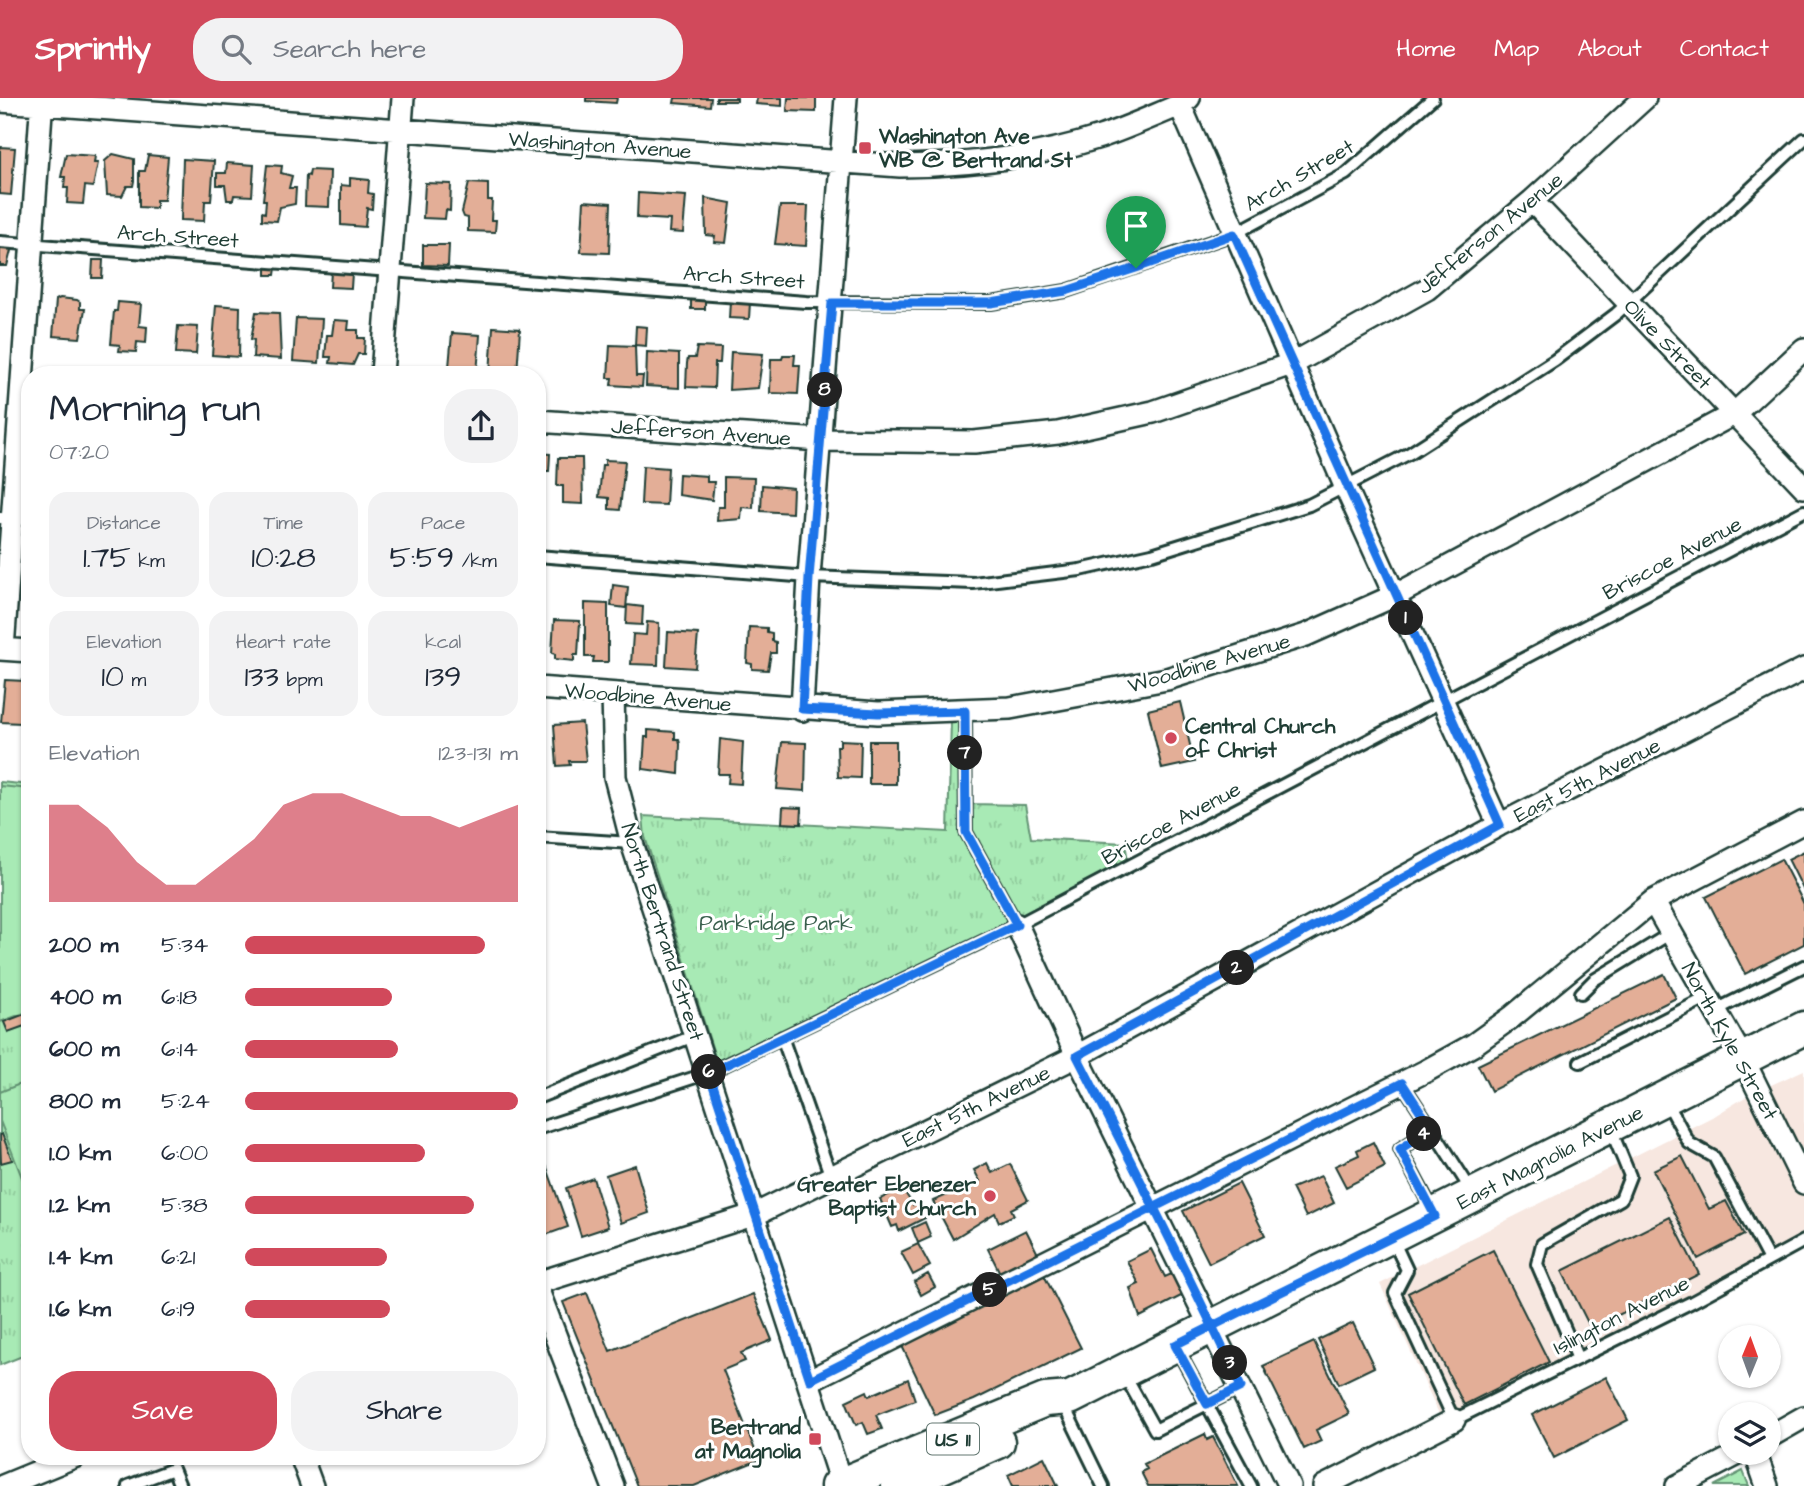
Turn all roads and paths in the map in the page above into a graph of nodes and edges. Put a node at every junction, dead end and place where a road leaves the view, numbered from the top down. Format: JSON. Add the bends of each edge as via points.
{"nodes":[{"id":1,"x":403,"y":98,"type":"edge"},
{"id":2,"x":846,"y":98,"type":"edge"},
{"id":3,"x":1433,"y":98,"type":"edge"},
{"id":4,"x":1645,"y":98,"type":"edge"},
{"id":5,"x":0,"y":101,"type":"edge"},
{"id":6,"x":42,"y":101,"type":"edge"},
{"id":7,"x":1184,"y":102,"type":"edge"},
{"id":8,"x":401,"y":130,"type":"junction"},
{"id":9,"x":1804,"y":139,"type":"edge"},
{"id":10,"x":840,"y":163,"type":"junction"},
{"id":11,"x":1532,"y":201,"type":"junction"},
{"id":12,"x":1234,"y":234,"type":"junction"},
{"id":13,"x":0,"y":242,"type":"edge"},
{"id":14,"x":30,"y":244,"type":"junction"},
{"id":15,"x":390,"y":270,"type":"junction"},
{"id":16,"x":1628,"y":302,"type":"junction"},
{"id":17,"x":832,"y":303,"type":"junction"},
{"id":18,"x":1804,"y":349,"type":"edge"},
{"id":19,"x":1294,"y":363,"type":"junction"},
{"id":20,"x":26,"y":366,"type":"edge"},
{"id":21,"x":383,"y":366,"type":"edge"},
{"id":22,"x":0,"y":381,"type":"edge"},
{"id":23,"x":21,"y":383,"type":"edge"},
{"id":24,"x":1734,"y":414,"type":"junction"},
{"id":25,"x":546,"y":422,"type":"edge"},
{"id":26,"x":21,"y":440,"type":"edge"},
{"id":27,"x":821,"y":440,"type":"junction"},
{"id":28,"x":1804,"y":487,"type":"edge"},
{"id":29,"x":1346,"y":488,"type":"junction"},
{"id":30,"x":1804,"y":511,"type":"edge"},
{"id":31,"x":14,"y":519,"type":"edge"},
{"id":32,"x":546,"y":557,"type":"edge"},
{"id":33,"x":809,"y":578,"type":"junction"},
{"id":34,"x":1396,"y":595,"type":"junction"},
{"id":35,"x":1,"y":649,"type":"edge"},
{"id":36,"x":21,"y":650,"type":"edge"},
{"id":37,"x":1804,"y":669,"type":"edge"},
{"id":38,"x":546,"y":689,"type":"edge"},
{"id":39,"x":613,"y":694,"type":"junction"},
{"id":40,"x":1443,"y":701,"type":"junction"},
{"id":41,"x":802,"y":709,"type":"junction"},
{"id":42,"x":965,"y":711,"type":"junction"},
{"id":43,"x":1804,"y":822,"type":"edge"},
{"id":44,"x":1500,"y":825,"type":"junction"},
{"id":45,"x":546,"y":837,"type":"edge"},
{"id":46,"x":632,"y":843,"type":"junction"},
{"id":47,"x":1653,"y":901,"type":"junction"},
{"id":48,"x":1017,"y":925,"type":"junction"},
{"id":49,"x":1671,"y":933,"type":"junction"},
{"id":50,"x":1804,"y":966,"type":"edge"},
{"id":51,"x":1581,"y":993,"type":"dead end"},
{"id":52,"x":1712,"y":1003,"type":"junction"},
{"id":53,"x":1804,"y":1028,"type":"edge"},
{"id":54,"x":696,"y":1035,"type":"junction"},
{"id":55,"x":782,"y":1037,"type":"junction"},
{"id":56,"x":1077,"y":1056,"type":"junction"},
{"id":57,"x":1744,"y":1059,"type":"junction"},
{"id":58,"x":1580,"y":1062,"type":"dead end"},
{"id":59,"x":709,"y":1073,"type":"junction"},
{"id":60,"x":1402,"y":1083,"type":"junction"},
{"id":61,"x":546,"y":1094,"type":"edge"},
{"id":62,"x":1666,"y":1099,"type":"junction"},
{"id":63,"x":546,"y":1126,"type":"edge"},
{"id":64,"x":1610,"y":1128,"type":"junction"},
{"id":65,"x":1432,"y":1129,"type":"junction"},
{"id":66,"x":831,"y":1177,"type":"junction"},
{"id":67,"x":1804,"y":1183,"type":"edge"},
{"id":68,"x":1473,"y":1194,"type":"junction"},
{"id":69,"x":1154,"y":1208,"type":"junction"},
{"id":70,"x":756,"y":1214,"type":"junction"},
{"id":71,"x":1435,"y":1216,"type":"junction"},
{"id":72,"x":1391,"y":1238,"type":"junction"},
{"id":73,"x":1804,"y":1241,"type":"edge"},
{"id":74,"x":1769,"y":1260,"type":"junction"},
{"id":75,"x":546,"y":1283,"type":"edge"},
{"id":76,"x":546,"y":1310,"type":"edge"},
{"id":77,"x":1212,"y":1326,"type":"junction"},
{"id":78,"x":1175,"y":1345,"type":"junction"},
{"id":79,"x":1578,"y":1359,"type":"junction"},
{"id":80,"x":1123,"y":1371,"type":"junction"},
{"id":81,"x":810,"y":1380,"type":"junction"},
{"id":82,"x":1241,"y":1387,"type":"junction"},
{"id":83,"x":1067,"y":1402,"type":"junction"},
{"id":84,"x":1207,"y":1404,"type":"junction"},
{"id":85,"x":1804,"y":1417,"type":"edge"},
{"id":86,"x":1454,"y":1420,"type":"junction"},
{"id":87,"x":1781,"y":1430,"type":"edge"},
{"id":88,"x":54,"y":1465,"type":"edge"},
{"id":89,"x":304,"y":1465,"type":"edge"},
{"id":90,"x":1718,"y":1465,"type":"edge"},
{"id":91,"x":1760,"y":1465,"type":"edge"},
{"id":92,"x":840,"y":1485,"type":"edge"},
{"id":93,"x":3,"y":1486,"type":"edge"},
{"id":94,"x":128,"y":1486,"type":"edge"},
{"id":95,"x":180,"y":1486,"type":"edge"},
{"id":96,"x":312,"y":1486,"type":"edge"},
{"id":97,"x":613,"y":1486,"type":"edge"},
{"id":98,"x":898,"y":1486,"type":"edge"},
{"id":99,"x":1103,"y":1486,"type":"edge"},
{"id":100,"x":1251,"y":1486,"type":"edge"},
{"id":101,"x":1289,"y":1486,"type":"edge"},
{"id":102,"x":1324,"y":1486,"type":"edge"},
{"id":103,"x":1677,"y":1486,"type":"edge"},
{"id":104,"x":1767,"y":1486,"type":"edge"}],
"edges":[{"from":1,"to":8,"type":"street"},
{"from":2,"to":10,"type":"street"},
{"from":3,"to":12,"type":"lane","name":"Arch Street","via":[[1346,174]]},
{"from":4,"to":11,"type":"street","name":"Jefferson Avenue"},
{"from":5,"to":6,"type":"street","name":"Washington Avenue"},
{"from":6,"to":8,"type":"street","name":"Washington Avenue"},
{"from":6,"to":14,"type":"street"},
{"from":7,"to":10,"type":"street","name":"Washington Avenue","via":[[1100,137],[1026,156],[960,165]]},
{"from":7,"to":12,"type":"street"},
{"from":8,"to":10,"type":"street","name":"Washington Avenue"},
{"from":8,"to":15,"type":"street"},
{"from":9,"to":16,"type":"lane"},
{"from":10,"to":17,"type":"street"},
{"from":11,"to":16,"type":"street","name":"Olive Street"},
{"from":11,"to":19,"type":"street","name":"Jefferson Avenue","via":[[1427,289]]},
{"from":12,"to":17,"type":"lane","name":"Arch Street","via":[[1066,291],[991,303]]},
{"from":12,"to":19,"type":"street"},
{"from":13,"to":14,"type":"lane","name":"Arch Street"},
{"from":14,"to":15,"type":"lane","name":"Arch Street"},
{"from":14,"to":20,"type":"street"},
{"from":15,"to":17,"type":"lane","name":"Arch Street"},
{"from":15,"to":21,"type":"street"},
{"from":16,"to":24,"type":"street","name":"Olive Street"},
{"from":16,"to":29,"type":"lane","via":[[1555,360],[1485,407]]},
{"from":17,"to":27,"type":"street"},
{"from":18,"to":24,"type":"street","name":"Woodbine Avenue"},
{"from":19,"to":27,"type":"street","name":"Jefferson Avenue","via":[[1153,412],[1058,433],[974,442]]},
{"from":19,"to":29,"type":"street"},
{"from":22,"to":23,"type":"street"},
{"from":24,"to":28,"type":"street","name":"Olive Street"},
{"from":24,"to":34,"type":"street","name":"Woodbine Avenue"},
{"from":25,"to":27,"type":"street","name":"Jefferson Avenue"},
{"from":26,"to":31,"type":"street"},
{"from":27,"to":33,"type":"street"},
{"from":29,"to":33,"type":"lane","via":[[1222,534],[1080,570],[973,583]]},
{"from":29,"to":34,"type":"street"},
{"from":30,"to":40,"type":"lane","name":"Briscoe Avenue"},
{"from":31,"to":35,"type":"street"},
{"from":32,"to":33,"type":"lane"},
{"from":33,"to":41,"type":"street"},
{"from":34,"to":40,"type":"street"},
{"from":34,"to":42,"type":"street","name":"Woodbine Avenue","via":[[1306,635],[1167,679],[1051,701]]},
{"from":35,"to":36,"type":"street"},
{"from":37,"to":44,"type":"street","name":"East 5th Avenue"},
{"from":38,"to":39,"type":"street","name":"Woodbine Avenue"},
{"from":39,"to":41,"type":"street","name":"Woodbine Avenue"},
{"from":39,"to":46,"type":"street","name":"North Bertrand Street","via":[[615,777]]},
{"from":40,"to":44,"type":"street"},
{"from":40,"to":48,"type":"lane","name":"Briscoe Avenue"},
{"from":41,"to":42,"type":"street","name":"Woodbine Avenue"},
{"from":42,"to":48,"type":"lane","via":[[966,832]]},
{"from":43,"to":47,"type":"street"},
{"from":44,"to":56,"type":"street","name":"East 5th Avenue"},
{"from":45,"to":46,"type":"lane"},
{"from":46,"to":54,"type":"street","name":"North Bertrand Street"},
{"from":47,"to":49,"type":"street","name":"North Kyle Street"},
{"from":47,"to":60,"type":"street","via":[[1512,1017],[1473,1045]]},
{"from":48,"to":55,"type":"lane","name":"Briscoe Avenue"},
{"from":48,"to":56,"type":"street"},
{"from":49,"to":51,"type":"lane","via":[[1594,980]]},
{"from":49,"to":52,"type":"street","name":"North Kyle Street"},
{"from":50,"to":52,"type":"lane"},
{"from":52,"to":57,"type":"street","name":"North Kyle Street"},
{"from":52,"to":58,"type":"lane"},
{"from":53,"to":57,"type":"main road","name":"East Magnolia Avenue","number":"US 11"},
{"from":54,"to":59,"type":"street","name":"North Bertrand Street"},
{"from":54,"to":61,"type":"lane"},
{"from":55,"to":59,"type":"lane","name":"Briscoe Avenue"},
{"from":55,"to":66,"type":"lane"},
{"from":56,"to":66,"type":"street","name":"East 5th Avenue"},
{"from":56,"to":69,"type":"street"},
{"from":57,"to":62,"type":"main road","name":"East Magnolia Avenue","number":"US 11"},
{"from":57,"to":67,"type":"street","name":"North Kyle Street"},
{"from":59,"to":63,"type":"lane","name":"Briscoe Avenue"},
{"from":59,"to":70,"type":"street","name":"North Bertrand Street"},
{"from":60,"to":65,"type":"lane"},
{"from":60,"to":69,"type":"street"},
{"from":62,"to":64,"type":"main road","name":"East Magnolia Avenue","number":"US 11"},
{"from":62,"to":74,"type":"lane","via":[[1689,1143],[1714,1157]]},
{"from":64,"to":68,"type":"main road","name":"East Magnolia Avenue","number":"US 11"},
{"from":64,"to":79,"type":"lane","via":[[1630,1176],[1620,1199],[1542,1244],[1537,1264]]},
{"from":65,"to":68,"type":"lane"},
{"from":65,"to":71,"type":"lane","via":[[1400,1149]]},
{"from":66,"to":70,"type":"street","name":"East 5th Avenue"},
{"from":68,"to":71,"type":"main road","name":"East Magnolia Avenue","number":"US 11"},
{"from":69,"to":77,"type":"street"},
{"from":69,"to":81,"type":"street"},
{"from":70,"to":75,"type":"street","name":"East 5th Avenue"},
{"from":70,"to":81,"type":"street","name":"North Bertrand Street"},
{"from":71,"to":72,"type":"main road","name":"East Magnolia Avenue","number":"US 11"},
{"from":72,"to":77,"type":"main road","name":"East Magnolia Avenue","number":"US 11"},
{"from":72,"to":86,"type":"lane","via":[[1407,1269],[1395,1293]]},
{"from":73,"to":74,"type":"lane","name":"Islington Avenue"},
{"from":74,"to":79,"type":"lane","name":"Islington Avenue"},
{"from":76,"to":97,"type":"street"},
{"from":77,"to":78,"type":"main road","name":"East Magnolia Avenue","number":"US 11"},
{"from":77,"to":82,"type":"street"},
{"from":78,"to":80,"type":"main road","name":"East Magnolia Avenue","number":"US 11"},
{"from":78,"to":84,"type":"lane"},
{"from":79,"to":86,"type":"lane","name":"Islington Avenue"},
{"from":80,"to":83,"type":"main road","name":"East Magnolia Avenue","number":"US 11"},
{"from":80,"to":84,"type":"lane","via":[[1154,1430]]},
{"from":81,"to":92,"type":"street","name":"North Bertrand Street"},
{"from":82,"to":84,"type":"lane"},
{"from":82,"to":101,"type":"street"},
{"from":83,"to":92,"type":"main road","name":"East Magnolia Avenue","number":"US 11","via":[[1045,1400]]},
{"from":83,"to":98,"type":"main road","name":"East Magnolia Avenue","via":[[1055,1416]]},
{"from":83,"to":99,"type":"lane"},
{"from":84,"to":100,"type":"lane"},
{"from":85,"to":87,"type":"street"},
{"from":86,"to":102,"type":"street"},
{"from":88,"to":93,"type":"street"},
{"from":89,"to":96,"type":"street"},
{"from":90,"to":103,"type":"street"},
{"from":91,"to":104,"type":"street"},
{"from":94,"to":95,"type":"lane","via":[[173,1469]]}]}
